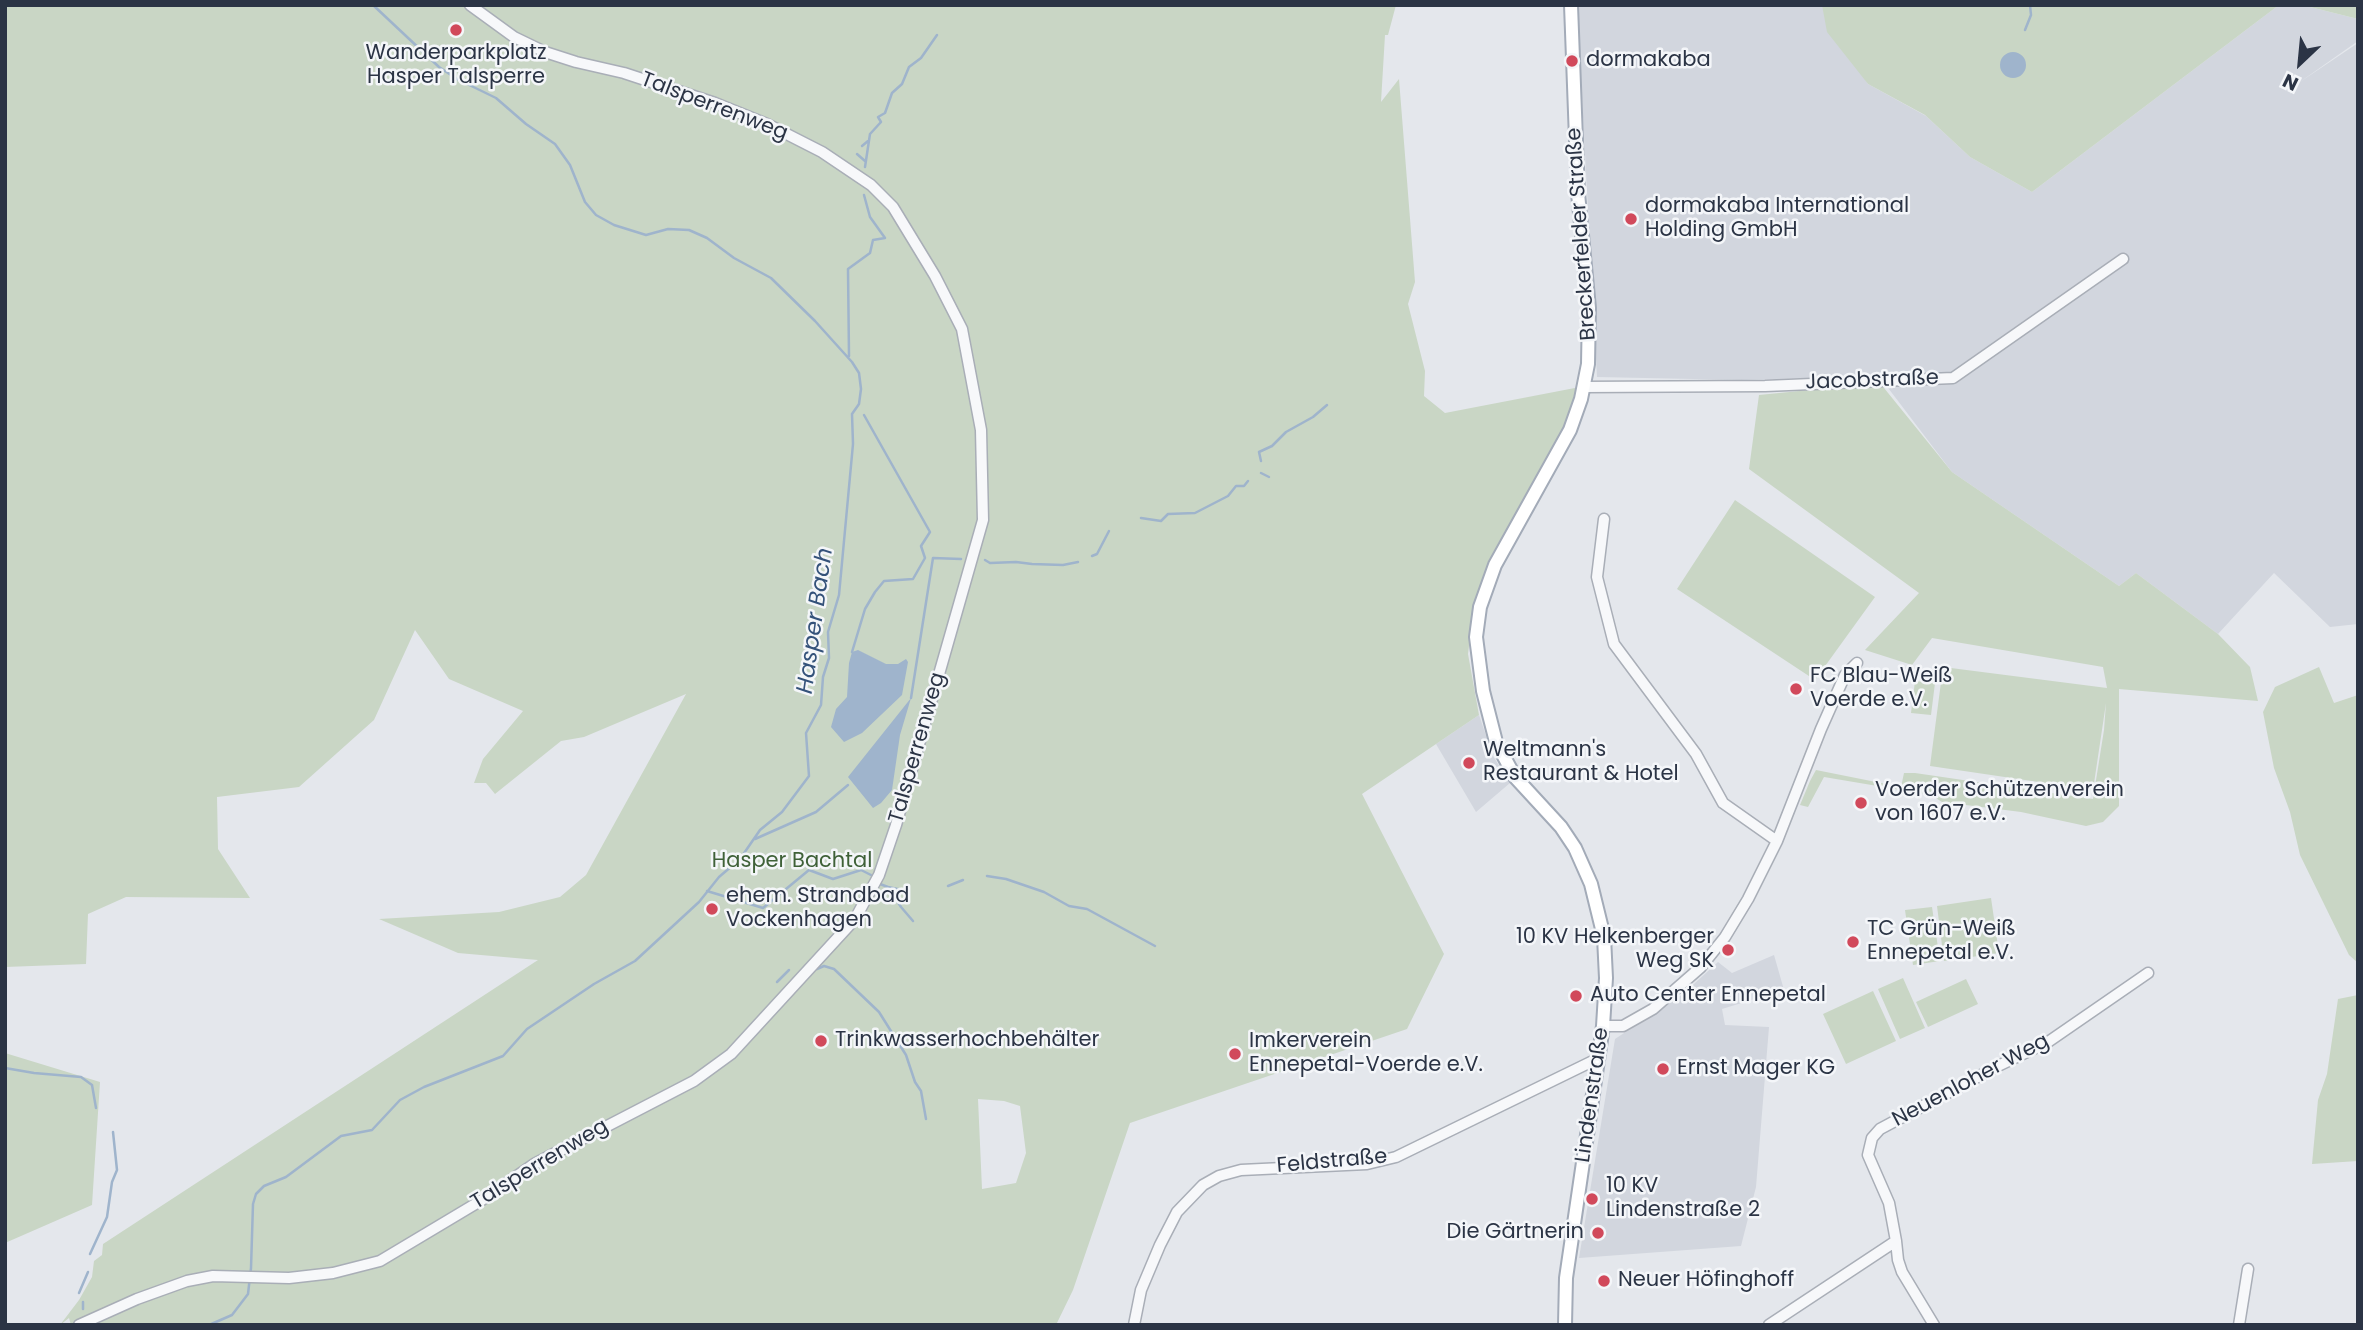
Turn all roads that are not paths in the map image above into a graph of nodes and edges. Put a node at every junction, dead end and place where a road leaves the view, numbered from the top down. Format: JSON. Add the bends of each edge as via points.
{"nodes":[{"id":1,"x":470,"y":5,"type":"edge"},
{"id":2,"x":1571,"y":5,"type":"edge"},
{"id":3,"x":2123,"y":259,"type":"dead end"},
{"id":4,"x":1584,"y":387,"type":"junction"},
{"id":5,"x":1604,"y":519,"type":"dead end"},
{"id":6,"x":1857,"y":663,"type":"dead end"},
{"id":7,"x":1777,"y":841,"type":"junction"},
{"id":8,"x":2148,"y":973,"type":"dead end"},
{"id":9,"x":1606,"y":990,"type":"joint"},
{"id":10,"x":1603,"y":1026,"type":"junction"},
{"id":11,"x":1599,"y":1058,"type":"junction"},
{"id":12,"x":1896,"y":1241,"type":"junction"},
{"id":13,"x":2248,"y":1269,"type":"dead end"},
{"id":14,"x":79,"y":1325,"type":"edge"},
{"id":15,"x":1134,"y":1325,"type":"edge"},
{"id":16,"x":1565,"y":1325,"type":"edge"},
{"id":17,"x":1769,"y":1325,"type":"edge"},
{"id":18,"x":1934,"y":1325,"type":"edge"},
{"id":19,"x":2239,"y":1325,"type":"edge"}],
"edges":[{"from":1,"to":14,"type":"street","name":"Talsperrenweg","via":[[514,37],[545,52],[624,73],[767,124],[822,152],[871,185],[893,207],[935,276],[962,329],[981,430],[983,520],[900,812],[879,874],[855,919],[732,1054],[694,1081],[534,1164],[380,1261],[289,1278],[213,1276],[187,1281]]},
{"from":2,"to":4,"type":"main road","name":"Breckerfelder Straße","via":[[1578,193],[1590,332]]},
{"from":3,"to":4,"type":"street","name":"Jacobstraße","via":[[1953,377],[1765,386]]},
{"from":4,"to":9,"type":"main road","name":"Breckerfelder Straße","via":[[1565,441],[1495,565],[1480,607],[1476,650],[1489,717],[1504,759],[1568,836],[1586,872],[1602,924]]},
{"from":5,"to":7,"type":"street","via":[[1597,577],[1614,644],[1696,754],[1723,803]]},
{"from":6,"to":7,"type":"street","via":[[1845,675],[1830,708]]},
{"from":7,"to":10,"type":"street","via":[[1748,899],[1701,967],[1653,1009],[1623,1026]]},
{"from":8,"to":12,"type":"street","name":"Neuenloher Weg","via":[[2048,1042],[1876,1133],[1868,1155],[1889,1203]]},
{"from":9,"to":10,"type":"main road","name":"Lindenstraße"},
{"from":10,"to":11,"type":"main road","name":"Lindenstraße"},
{"from":11,"to":15,"type":"street","name":"Feldstraße","via":[[1396,1157],[1367,1164],[1251,1169],[1203,1185],[1177,1212],[1160,1245],[1141,1290]]},
{"from":11,"to":16,"type":"main road","name":"Lindenstraße","via":[[1566,1278]]},
{"from":12,"to":17,"type":"street"},
{"from":12,"to":18,"type":"street","name":"Neuenloher Weg","via":[[1902,1272]]},
{"from":13,"to":19,"type":"street"}]}
